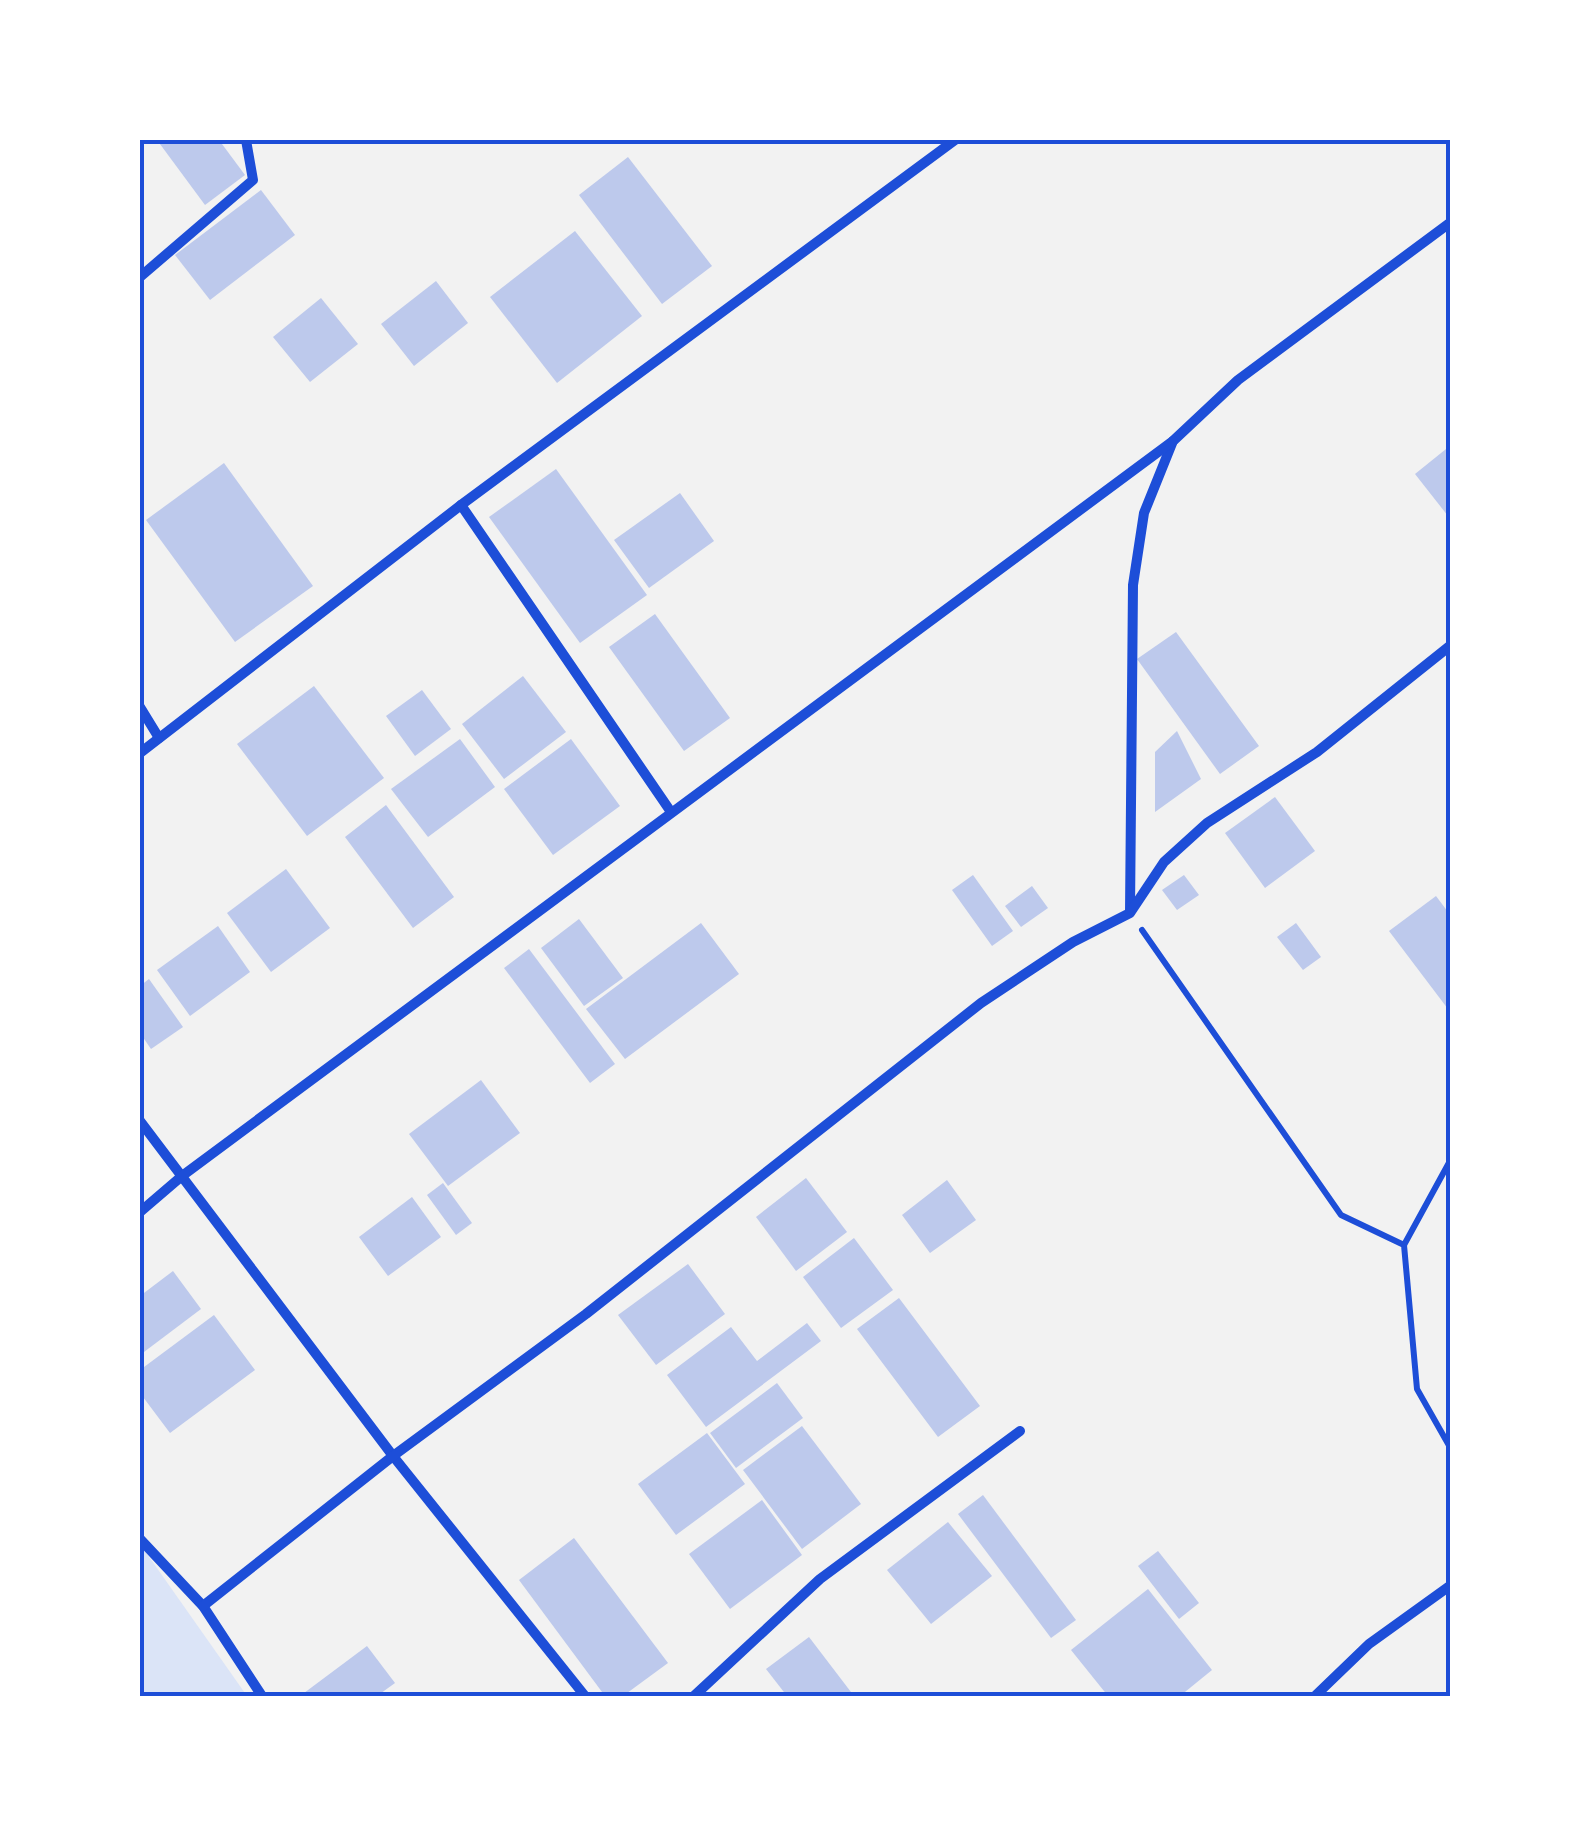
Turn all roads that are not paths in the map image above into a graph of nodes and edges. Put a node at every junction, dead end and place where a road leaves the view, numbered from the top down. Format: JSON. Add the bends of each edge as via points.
{"nodes":[{"id":1,"x":246,"y":140,"type":"edge"},
{"id":2,"x":955,"y":140,"type":"edge"},
{"id":3,"x":1451,"y":222,"type":"edge"},
{"id":4,"x":140,"y":277,"type":"edge"},
{"id":5,"x":1173,"y":441,"type":"junction"},
{"id":6,"x":461,"y":505,"type":"junction"},
{"id":7,"x":1451,"y":645,"type":"edge"},
{"id":8,"x":140,"y":707,"type":"edge"},
{"id":9,"x":159,"y":738,"type":"junction"},
{"id":10,"x":140,"y":754,"type":"edge"},
{"id":11,"x":671,"y":812,"type":"junction"},
{"id":12,"x":1130,"y":913,"type":"junction"},
{"id":13,"x":140,"y":1122,"type":"edge"},
{"id":14,"x":182,"y":1176,"type":"junction"},
{"id":15,"x":140,"y":1212,"type":"edge"},
{"id":16,"x":1020,"y":1431,"type":"dead end"},
{"id":17,"x":393,"y":1456,"type":"junction"},
{"id":18,"x":140,"y":1539,"type":"edge"},
{"id":19,"x":1451,"y":1585,"type":"edge"},
{"id":20,"x":203,"y":1606,"type":"junction"},
{"id":21,"x":262,"y":1696,"type":"edge"},
{"id":22,"x":586,"y":1696,"type":"edge"},
{"id":23,"x":694,"y":1696,"type":"edge"},
{"id":24,"x":1316,"y":1696,"type":"edge"}],
"edges":[{"from":1,"to":4,"type":"street","via":[[253,180]]},
{"from":2,"to":6,"type":"street"},
{"from":3,"to":5,"type":"street","via":[[1238,380]]},
{"from":5,"to":11,"type":"street"},
{"from":5,"to":12,"type":"street","via":[[1144,513],[1132,585]]},
{"from":6,"to":9,"type":"street"},
{"from":6,"to":11,"type":"street"},
{"from":7,"to":12,"type":"street","via":[[1316,752],[1207,823],[1164,862]]},
{"from":8,"to":9,"type":"street"},
{"from":9,"to":10,"type":"street"},
{"from":11,"to":14,"type":"street"},
{"from":12,"to":17,"type":"street","via":[[981,1003],[586,1314]]},
{"from":13,"to":14,"type":"street"},
{"from":14,"to":15,"type":"street"},
{"from":14,"to":17,"type":"street"},
{"from":16,"to":23,"type":"street","via":[[820,1579]]},
{"from":17,"to":20,"type":"street"},
{"from":17,"to":22,"type":"street"},
{"from":18,"to":20,"type":"street"},
{"from":19,"to":24,"type":"street","via":[[1369,1644]]},
{"from":20,"to":21,"type":"street"}]}
